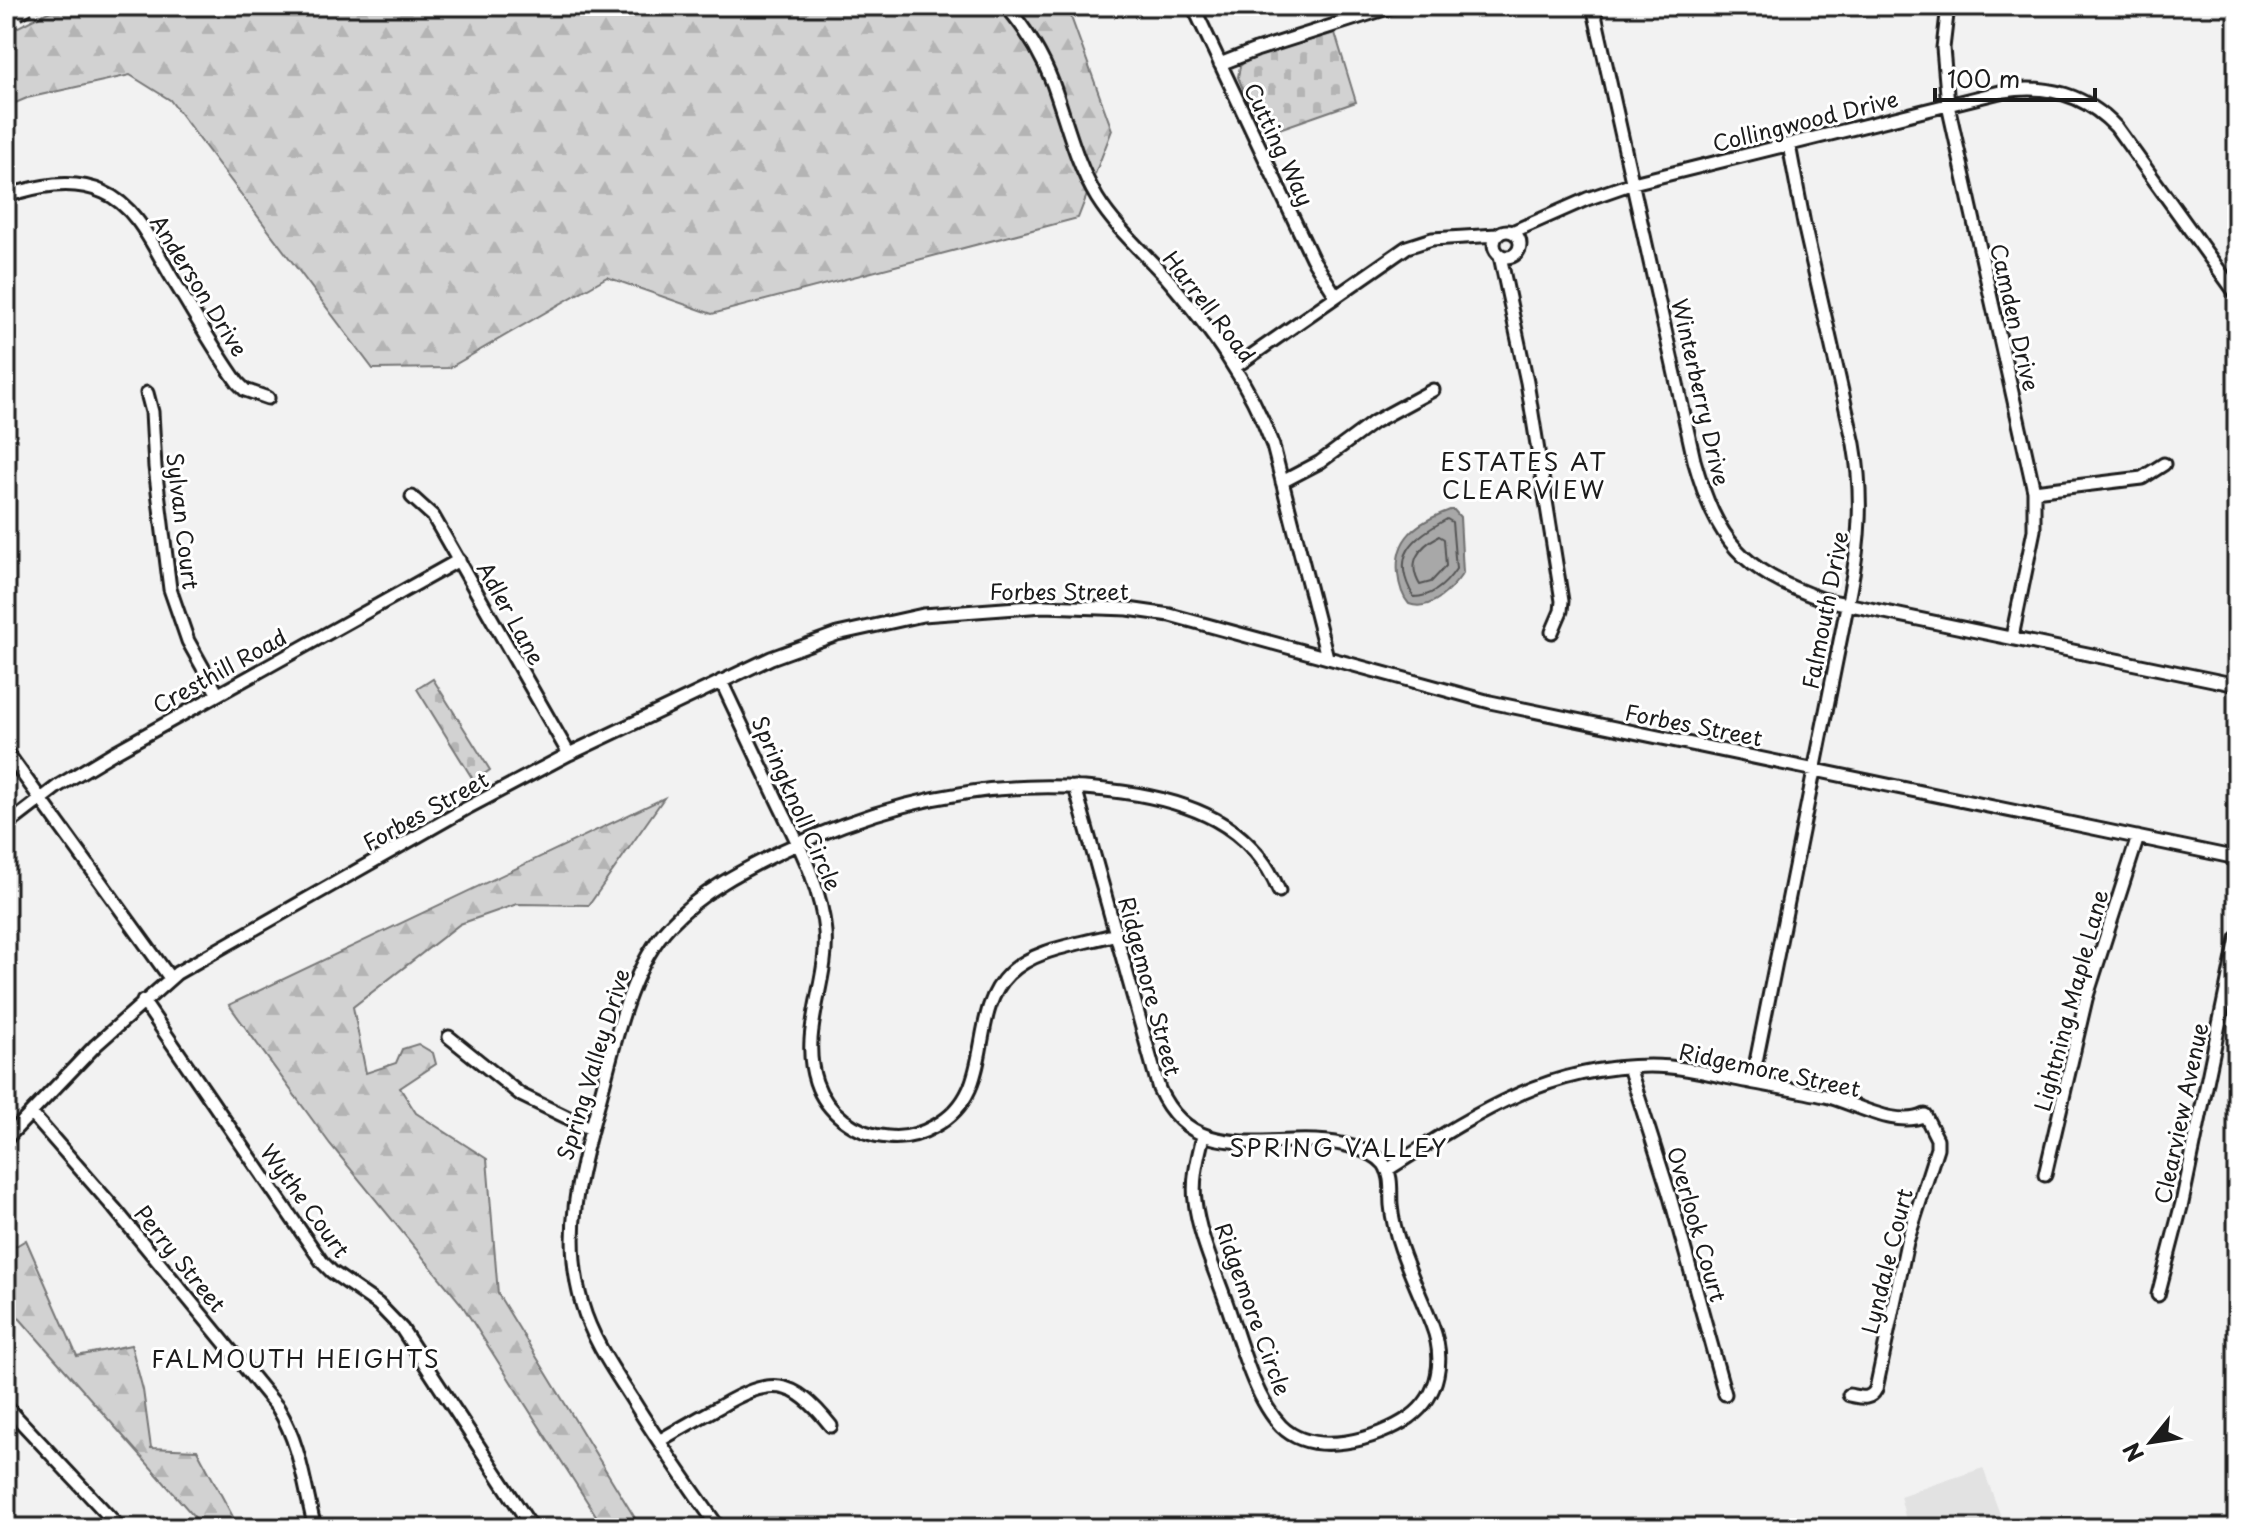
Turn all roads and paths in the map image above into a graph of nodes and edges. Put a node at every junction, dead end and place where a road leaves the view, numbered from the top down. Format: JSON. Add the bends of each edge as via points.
{"nodes":[{"id":1,"x":1006,"y":6,"type":"edge"},
{"id":2,"x":1193,"y":6,"type":"edge"},
{"id":3,"x":1394,"y":6,"type":"edge"},
{"id":4,"x":1593,"y":6,"type":"edge"},
{"id":5,"x":1948,"y":6,"type":"edge"},
{"id":6,"x":1220,"y":64,"type":"junction"},
{"id":7,"x":1948,"y":105,"type":"junction"},
{"id":8,"x":1789,"y":145,"type":"junction"},
{"id":9,"x":1633,"y":183,"type":"junction"},
{"id":10,"x":6,"y":196,"type":"edge"},
{"id":11,"x":1516,"y":237,"type":"junction"},
{"id":12,"x":1501,"y":248,"type":"junction"},
{"id":13,"x":2237,"y":295,"type":"edge"},
{"id":14,"x":1336,"y":296,"type":"junction"},
{"id":15,"x":1235,"y":367,"type":"junction"},
{"id":16,"x":1433,"y":390,"type":"dead end"},
{"id":17,"x":147,"y":393,"type":"dead end"},
{"id":18,"x":268,"y":398,"type":"dead end"},
{"id":19,"x":2164,"y":464,"type":"dead end"},
{"id":20,"x":1282,"y":482,"type":"junction"},
{"id":21,"x":2034,"y":491,"type":"junction"},
{"id":22,"x":412,"y":497,"type":"dead end"},
{"id":23,"x":459,"y":560,"type":"junction"},
{"id":24,"x":1848,"y":604,"type":"junction"},
{"id":25,"x":1552,"y":632,"type":"dead end"},
{"id":26,"x":2012,"y":637,"type":"junction"},
{"id":27,"x":1327,"y":657,"type":"junction"},
{"id":28,"x":721,"y":681,"type":"junction"},
{"id":29,"x":2237,"y":685,"type":"edge"},
{"id":30,"x":217,"y":693,"type":"junction"},
{"id":31,"x":6,"y":751,"type":"edge"},
{"id":32,"x":569,"y":754,"type":"junction"},
{"id":33,"x":1813,"y":769,"type":"junction"},
{"id":34,"x":1075,"y":787,"type":"junction"},
{"id":35,"x":41,"y":799,"type":"junction"},
{"id":36,"x":6,"y":826,"type":"edge"},
{"id":37,"x":2138,"y":837,"type":"junction"},
{"id":38,"x":798,"y":844,"type":"junction"},
{"id":39,"x":2237,"y":858,"type":"edge"},
{"id":40,"x":1279,"y":891,"type":"dead end"},
{"id":41,"x":1116,"y":934,"type":"junction"},
{"id":42,"x":2237,"y":938,"type":"edge"},
{"id":43,"x":170,"y":978,"type":"junction"},
{"id":44,"x":143,"y":1001,"type":"junction"},
{"id":45,"x":449,"y":1037,"type":"dead end"},
{"id":46,"x":1629,"y":1067,"type":"junction"},
{"id":47,"x":1752,"y":1082,"type":"junction"},
{"id":48,"x":31,"y":1113,"type":"junction"},
{"id":49,"x":1925,"y":1115,"type":"joint"},
{"id":50,"x":591,"y":1129,"type":"junction"},
{"id":51,"x":1203,"y":1136,"type":"junction"},
{"id":52,"x":6,"y":1139,"type":"edge"},
{"id":53,"x":1387,"y":1170,"type":"junction"},
{"id":54,"x":2045,"y":1175,"type":"dead end"},
{"id":55,"x":2158,"y":1295,"type":"dead end"},
{"id":56,"x":1725,"y":1394,"type":"dead end"},
{"id":57,"x":1849,"y":1395,"type":"dead end"},
{"id":58,"x":6,"y":1406,"type":"edge"},
{"id":59,"x":831,"y":1426,"type":"dead end"},
{"id":60,"x":659,"y":1441,"type":"junction"},
{"id":61,"x":120,"y":1528,"type":"edge"},
{"id":62,"x":315,"y":1528,"type":"edge"},
{"id":63,"x":532,"y":1528,"type":"edge"},
{"id":64,"x":719,"y":1528,"type":"edge"}],
"edges":[{"from":1,"to":15,"type":"street","name":"Harrell Road","via":[[1042,59],[1081,167],[1100,202],[1189,304]]},
{"from":2,"to":6,"type":"street","name":"Cutting Way"},
{"from":3,"to":6,"type":"street"},
{"from":4,"to":9,"type":"street","name":"Winterberry Drive"},
{"from":5,"to":7,"type":"street","name":"Camden Drive","via":[[1943,48]]},
{"from":6,"to":14,"type":"street","name":"Cutting Way","via":[[1305,244]]},
{"from":7,"to":8,"type":"street","name":"Collingwood Drive"},
{"from":7,"to":13,"type":"street","name":"Collingwood Drive","via":[[2032,89],[2092,106],[2116,127]]},
{"from":7,"to":21,"type":"street","name":"Camden Drive"},
{"from":8,"to":9,"type":"street","name":"Collingwood Drive"},
{"from":8,"to":24,"type":"street","name":"Falmouth Drive","via":[[1859,472],[1861,523]]},
{"from":9,"to":11,"type":"street","name":"Collingwood Drive","via":[[1587,199]]},
{"from":9,"to":24,"type":"street","name":"Winterberry Drive","via":[[1694,460],[1712,513],[1731,544],[1758,568],[1799,590]]},
{"from":10,"to":18,"type":"street","name":"Anderson Drive","via":[[60,184],[114,198],[143,229],[238,383]]},
{"from":11,"to":12,"type":"street","name":"Collingwood Drive","via":[[1504,231]]},
{"from":11,"to":12,"type":"street","via":[[1519,250]]},
{"from":12,"to":14,"type":"street","via":[[1473,236],[1417,243]]},
{"from":12,"to":25,"type":"street","via":[[1562,601]]},
{"from":14,"to":15,"type":"street"},
{"from":15,"to":20,"type":"street","name":"Harrell Road","via":[[1262,416]]},
{"from":16,"to":20,"type":"street"},
{"from":17,"to":30,"type":"street","name":"Sylvan Court","via":[[170,589],[188,641]]},
{"from":19,"to":21,"type":"street","via":[[2142,478]]},
{"from":20,"to":27,"type":"street","name":"Harrell Road"},
{"from":21,"to":26,"type":"street","name":"Camden Drive","via":[[2034,530]]},
{"from":22,"to":23,"type":"street","name":"Adler Lane","via":[[433,516]]},
{"from":23,"to":30,"type":"street","name":"Cresthill Road"},
{"from":23,"to":32,"type":"street","name":"Adler Lane"},
{"from":24,"to":26,"type":"street","name":"Winterberry Drive"},
{"from":24,"to":33,"type":"street","name":"Falmouth Drive"},
{"from":26,"to":29,"type":"street","name":"Winterberry Drive"},
{"from":27,"to":28,"type":"street","name":"Forbes Street","via":[[1170,615],[1044,606],[880,623],[811,642]]},
{"from":27,"to":33,"type":"street","name":"Forbes Street","via":[[1490,702]]},
{"from":28,"to":32,"type":"street","name":"Forbes Street"},
{"from":28,"to":38,"type":"street","name":"Springknoll Circle"},
{"from":30,"to":35,"type":"street","name":"Cresthill Road"},
{"from":31,"to":35,"type":"street"},
{"from":32,"to":43,"type":"street","name":"Forbes Street"},
{"from":33,"to":37,"type":"street","name":"Forbes Street"},
{"from":33,"to":47,"type":"street","name":"Falmouth Drive"},
{"from":34,"to":38,"type":"street","name":"Spring Valley Drive","via":[[1010,786],[944,795],[876,813]]},
{"from":34,"to":40,"type":"street","name":"Spring Valley Drive","via":[[1148,795],[1214,818],[1257,852]]},
{"from":34,"to":41,"type":"street","name":"Ridgemore Street"},
{"from":35,"to":36,"type":"street","name":"Cresthill Road"},
{"from":35,"to":43,"type":"street"},
{"from":37,"to":39,"type":"street","name":"Forbes Street"},
{"from":37,"to":54,"type":"street","name":"Lightning Maple Lane","via":[[2086,999]]},
{"from":38,"to":41,"type":"street","name":"Springknoll Circle","via":[[819,896],[825,935],[811,1034],[816,1084],[831,1109],[870,1134],[902,1137],[927,1131],[953,1114],[977,1071],[994,996],[1017,967]]},
{"from":38,"to":50,"type":"street","name":"Spring Valley Drive","via":[[704,895],[656,942],[638,977]]},
{"from":41,"to":51,"type":"street","name":"Ridgemore Street","via":[[1159,1089],[1180,1122]]},
{"from":42,"to":55,"type":"street","name":"Clearview Avenue"},
{"from":43,"to":44,"type":"street","name":"Forbes Street"},
{"from":44,"to":48,"type":"street","name":"Forbes Street"},
{"from":44,"to":63,"type":"street","name":"Wythe Court","via":[[322,1262],[402,1329]]},
{"from":45,"to":50,"type":"street","via":[[521,1095]]},
{"from":46,"to":47,"type":"street","name":"Ridgemore Street","via":[[1680,1068]]},
{"from":46,"to":53,"type":"street","name":"Ridgemore Street","via":[[1573,1075],[1502,1100]]},
{"from":46,"to":56,"type":"street","name":"Overlook Court"},
{"from":47,"to":49,"type":"street","name":"Ridgemore Street","via":[[1885,1115],[1916,1120]]},
{"from":48,"to":52,"type":"street","name":"Forbes Street"},
{"from":48,"to":62,"type":"street","name":"Perry Street","via":[[278,1408],[301,1458]]},
{"from":49,"to":57,"type":"street","name":"Lyndale Court","via":[[1937,1148],[1907,1242],[1876,1389],[1869,1397]]},
{"from":50,"to":60,"type":"street","name":"Spring Valley Drive","via":[[574,1207],[576,1281],[602,1352]]},
{"from":51,"to":53,"type":"street","via":[[1238,1142],[1327,1141],[1369,1153]]},
{"from":51,"to":53,"type":"street","name":"Ridgemore Circle","via":[[1195,1200],[1210,1257],[1250,1369],[1274,1418],[1291,1434],[1312,1442],[1356,1439],[1396,1425],[1421,1408],[1435,1386],[1438,1343],[1396,1232]]},
{"from":58,"to":61,"type":"street"},
{"from":59,"to":60,"type":"street","via":[[798,1393],[772,1386],[748,1390]]},
{"from":60,"to":64,"type":"street","name":"Spring Valley Drive"}]}
